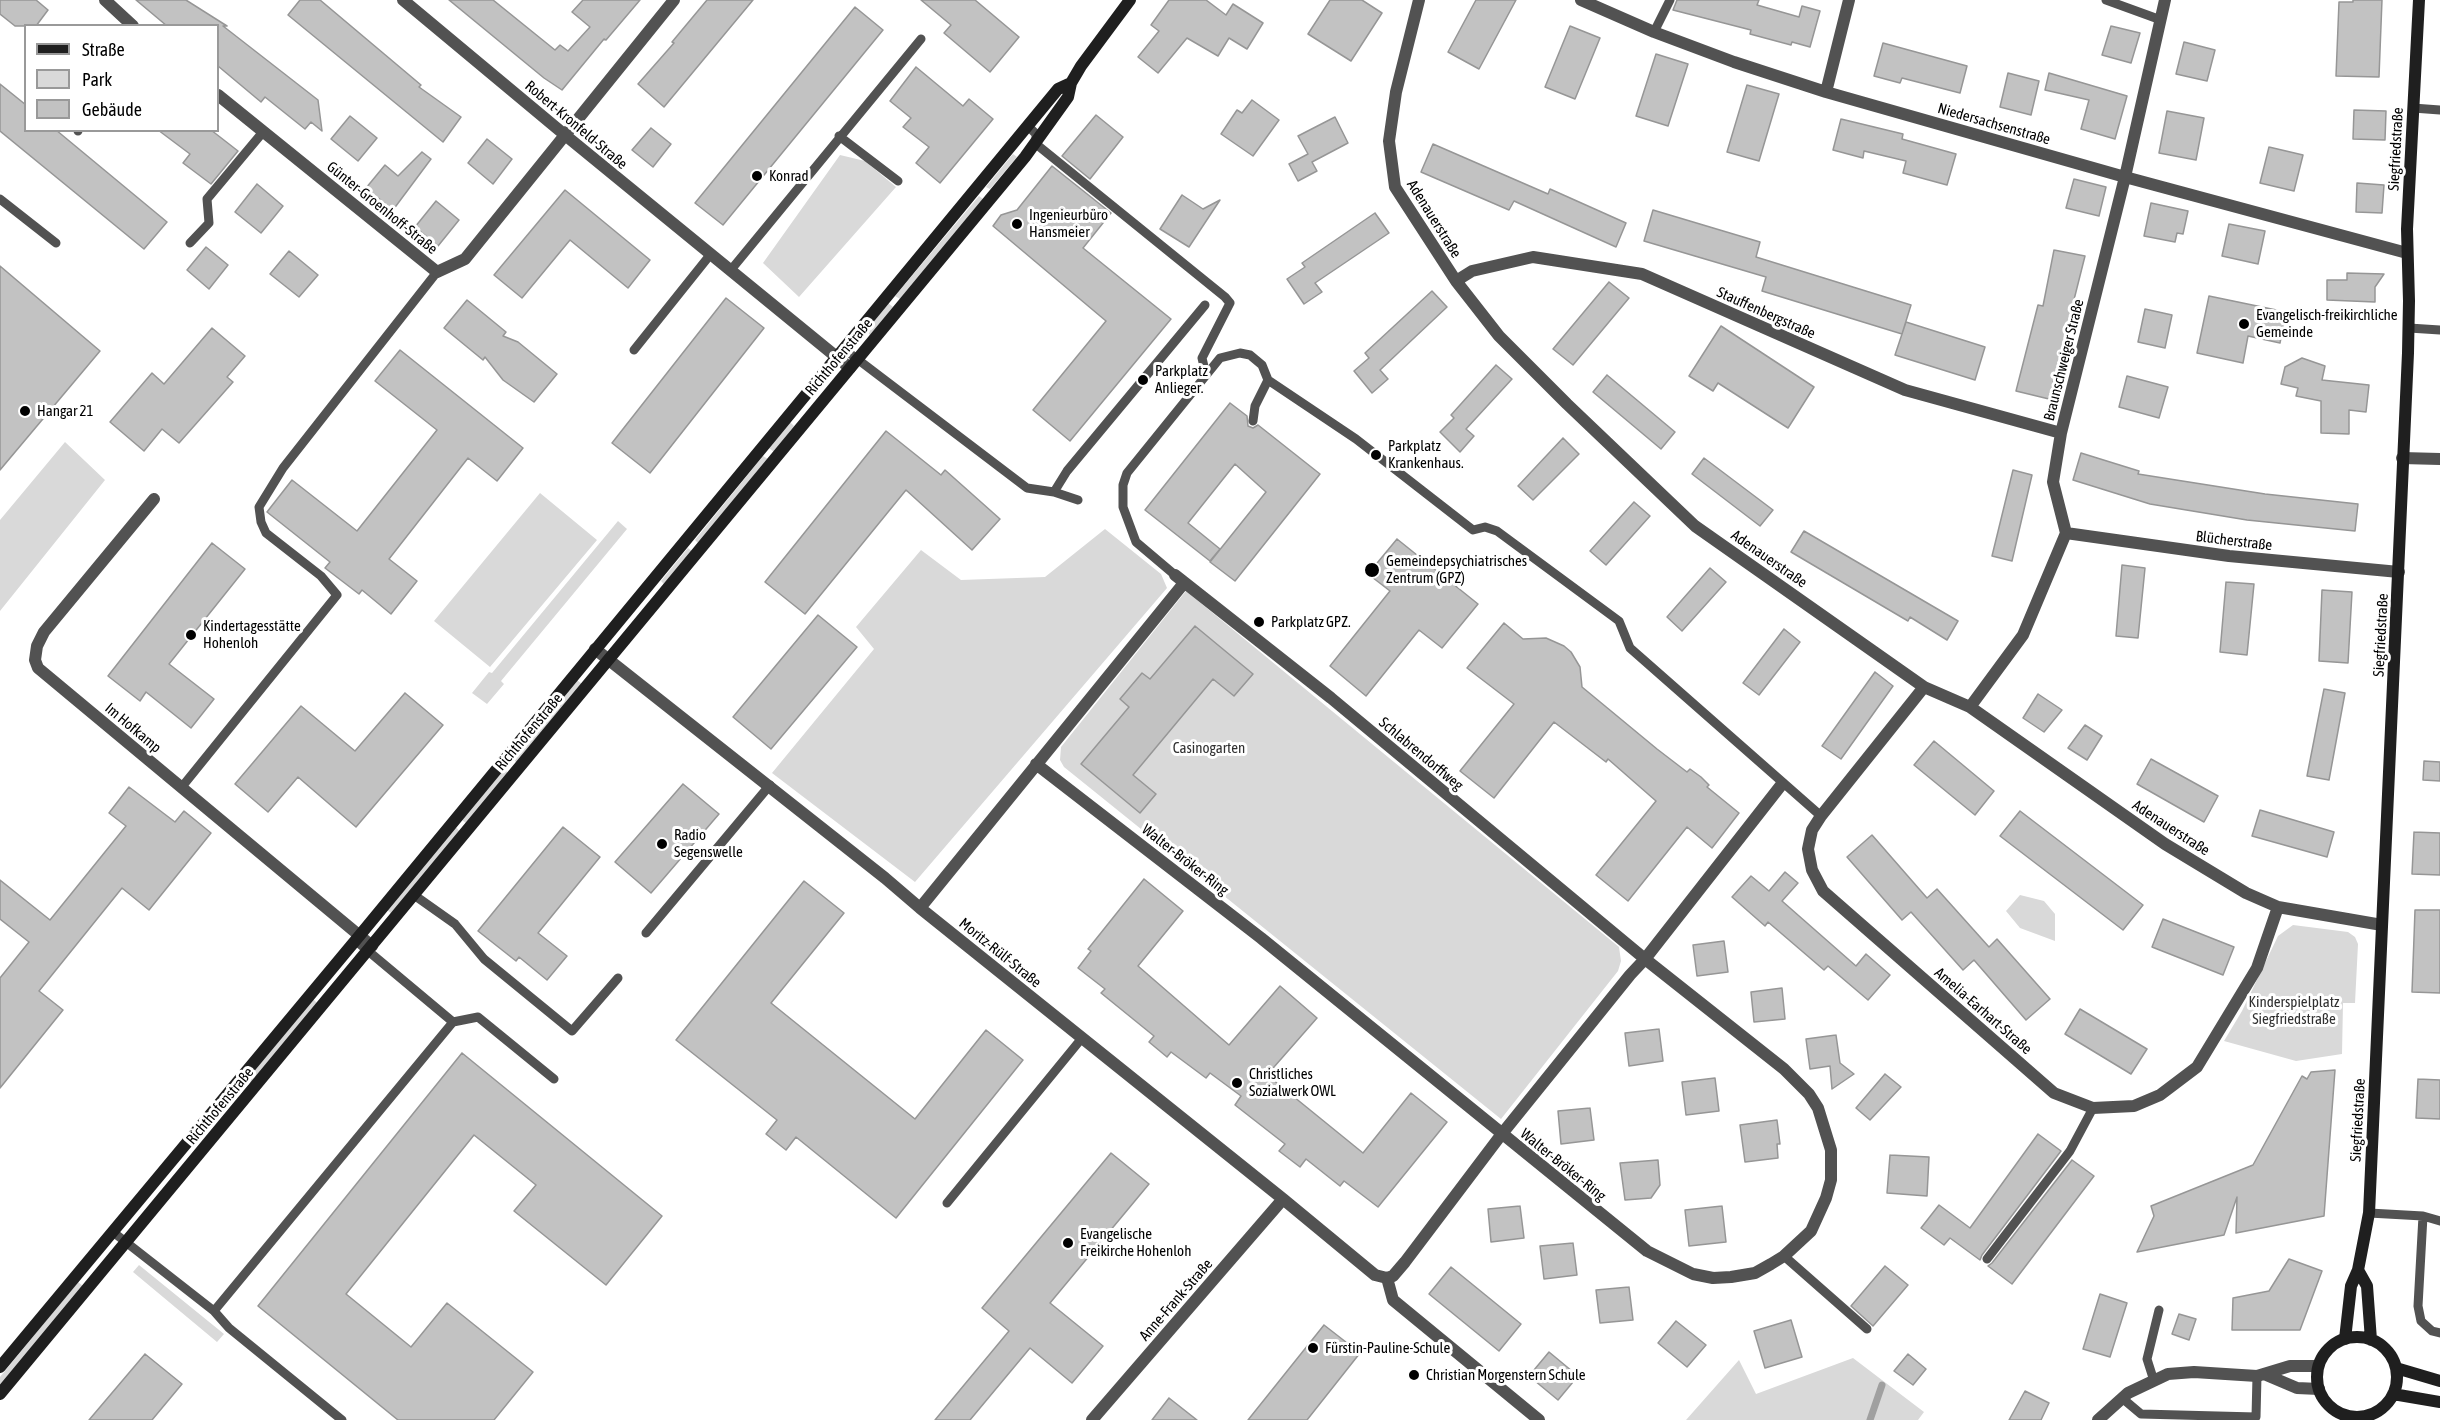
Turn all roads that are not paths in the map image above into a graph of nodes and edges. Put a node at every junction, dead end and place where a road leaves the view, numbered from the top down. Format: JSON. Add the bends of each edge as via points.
{"nodes":[{"id":1,"x":105,"y":0,"type":"edge"},
{"id":2,"x":403,"y":0,"type":"edge"},
{"id":3,"x":674,"y":0,"type":"edge"},
{"id":4,"x":1130,"y":0,"type":"edge"},
{"id":5,"x":1419,"y":0,"type":"edge"},
{"id":6,"x":1581,"y":0,"type":"edge"},
{"id":7,"x":1670,"y":0,"type":"edge"},
{"id":8,"x":1849,"y":0,"type":"edge"},
{"id":9,"x":2106,"y":0,"type":"edge"},
{"id":10,"x":2165,"y":0,"type":"edge"},
{"id":11,"x":2419,"y":0,"type":"edge"},
{"id":12,"x":2161,"y":20,"type":"junction"},
{"id":13,"x":131,"y":24,"type":"edge"},
{"id":14,"x":1654,"y":32,"type":"junction"},
{"id":15,"x":921,"y":39,"type":"dead end"},
{"id":16,"x":1071,"y":83,"type":"junction"},
{"id":17,"x":1826,"y":92,"type":"junction"},
{"id":18,"x":219,"y":96,"type":"edge"},
{"id":19,"x":2413,"y":108,"type":"junction"},
{"id":20,"x":2440,"y":110,"type":"edge"},
{"id":21,"x":1028,"y":126,"type":"junction"},
{"id":22,"x":263,"y":132,"type":"junction"},
{"id":23,"x":565,"y":135,"type":"junction"},
{"id":24,"x":839,"y":136,"type":"junction"},
{"id":25,"x":1036,"y":144,"type":"junction"},
{"id":26,"x":2125,"y":177,"type":"junction"},
{"id":27,"x":898,"y":181,"type":"dead end"},
{"id":28,"x":0,"y":199,"type":"edge"},
{"id":29,"x":56,"y":243,"type":"dead end"},
{"id":30,"x":190,"y":243,"type":"dead end"},
{"id":31,"x":2406,"y":253,"type":"junction"},
{"id":32,"x":710,"y":255,"type":"junction"},
{"id":33,"x":730,"y":271,"type":"junction"},
{"id":34,"x":437,"y":272,"type":"junction"},
{"id":35,"x":1456,"y":281,"type":"junction"},
{"id":36,"x":1204,"y":305,"type":"dead end"},
{"id":37,"x":2409,"y":328,"type":"junction"},
{"id":38,"x":859,"y":330,"type":"junction"},
{"id":39,"x":2440,"y":330,"type":"edge"},
{"id":40,"x":872,"y":342,"type":"junction"},
{"id":41,"x":634,"y":350,"type":"dead end"},
{"id":42,"x":840,"y":354,"type":"junction"},
{"id":43,"x":853,"y":363,"type":"junction"},
{"id":44,"x":1206,"y":375,"type":"junction"},
{"id":45,"x":1269,"y":380,"type":"junction"},
{"id":46,"x":786,"y":418,"type":"junction"},
{"id":47,"x":1253,"y":421,"type":"dead end"},
{"id":48,"x":799,"y":429,"type":"junction"},
{"id":49,"x":2061,"y":433,"type":"junction"},
{"id":50,"x":2402,"y":458,"type":"junction"},
{"id":51,"x":2440,"y":459,"type":"edge"},
{"id":52,"x":1054,"y":492,"type":"junction"},
{"id":53,"x":154,"y":499,"type":"dead end"},
{"id":54,"x":1078,"y":500,"type":"dead end"},
{"id":55,"x":2066,"y":533,"type":"junction"},
{"id":56,"x":2399,"y":572,"type":"junction"},
{"id":57,"x":653,"y":579,"type":"junction"},
{"id":58,"x":1179,"y":579,"type":"junction"},
{"id":59,"x":666,"y":589,"type":"junction"},
{"id":60,"x":595,"y":649,"type":"junction"},
{"id":61,"x":609,"y":660,"type":"junction"},
{"id":62,"x":573,"y":677,"type":"junction"},
{"id":63,"x":587,"y":686,"type":"junction"},
{"id":64,"x":1924,"y":687,"type":"junction"},
{"id":65,"x":1970,"y":707,"type":"junction"},
{"id":66,"x":1036,"y":764,"type":"junction"},
{"id":67,"x":1782,"y":784,"type":"junction"},
{"id":68,"x":770,"y":785,"type":"junction"},
{"id":69,"x":181,"y":788,"type":"junction"},
{"id":70,"x":1821,"y":816,"type":"junction"},
{"id":71,"x":414,"y":895,"type":"junction"},
{"id":72,"x":2278,"y":907,"type":"junction"},
{"id":73,"x":920,"y":908,"type":"junction"},
{"id":74,"x":380,"y":910,"type":"junction"},
{"id":75,"x":394,"y":919,"type":"junction"},
{"id":76,"x":2382,"y":924,"type":"junction"},
{"id":77,"x":646,"y":933,"type":"dead end"},
{"id":78,"x":358,"y":938,"type":"junction"},
{"id":79,"x":370,"y":948,"type":"junction"},
{"id":80,"x":1645,"y":959,"type":"junction"},
{"id":81,"x":618,"y":978,"type":"dead end"},
{"id":82,"x":310,"y":995,"type":"junction"},
{"id":83,"x":324,"y":1004,"type":"junction"},
{"id":84,"x":453,"y":1022,"type":"junction"},
{"id":85,"x":1082,"y":1038,"type":"junction"},
{"id":86,"x":554,"y":1079,"type":"dead end"},
{"id":87,"x":229,"y":1092,"type":"junction"},
{"id":88,"x":242,"y":1102,"type":"junction"},
{"id":89,"x":2093,"y":1108,"type":"junction"},
{"id":90,"x":1501,"y":1135,"type":"junction"},
{"id":91,"x":161,"y":1173,"type":"junction"},
{"id":92,"x":174,"y":1185,"type":"junction"},
{"id":93,"x":142,"y":1197,"type":"junction"},
{"id":94,"x":1283,"y":1199,"type":"junction"},
{"id":95,"x":947,"y":1203,"type":"dead end"},
{"id":96,"x":156,"y":1208,"type":"junction"},
{"id":97,"x":2369,"y":1213,"type":"junction"},
{"id":98,"x":2422,"y":1216,"type":"junction"},
{"id":99,"x":2440,"y":1221,"type":"edge"},
{"id":100,"x":113,"y":1232,"type":"junction"},
{"id":101,"x":127,"y":1242,"type":"junction"},
{"id":102,"x":1784,"y":1257,"type":"junction"},
{"id":103,"x":1987,"y":1259,"type":"dead end"},
{"id":104,"x":2358,"y":1270,"type":"junction"},
{"id":105,"x":75,"y":1276,"type":"junction"},
{"id":106,"x":1387,"y":1278,"type":"junction"},
{"id":107,"x":90,"y":1287,"type":"junction"},
{"id":108,"x":2159,"y":1310,"type":"dead end"},
{"id":109,"x":214,"y":1311,"type":"junction"},
{"id":110,"x":1867,"y":1329,"type":"dead end"},
{"id":111,"x":2440,"y":1333,"type":"edge"},
{"id":112,"x":2345,"y":1339,"type":"junction"},
{"id":113,"x":2371,"y":1340,"type":"junction"},
{"id":114,"x":2318,"y":1366,"type":"junction"},
{"id":115,"x":0,"y":1367,"type":"edge"},
{"id":116,"x":2396,"y":1368,"type":"junction"},
{"id":117,"x":2261,"y":1375,"type":"junction"},
{"id":118,"x":2154,"y":1381,"type":"junction"},
{"id":119,"x":2440,"y":1381,"type":"edge"},
{"id":120,"x":2319,"y":1389,"type":"junction"},
{"id":121,"x":0,"y":1394,"type":"edge"},
{"id":122,"x":2393,"y":1394,"type":"junction"},
{"id":123,"x":2122,"y":1398,"type":"junction"},
{"id":124,"x":2440,"y":1402,"type":"edge"},
{"id":125,"x":2340,"y":1417,"type":"edge"},
{"id":126,"x":2366,"y":1418,"type":"edge"},
{"id":127,"x":342,"y":1420,"type":"edge"},
{"id":128,"x":1092,"y":1420,"type":"edge"},
{"id":129,"x":1539,"y":1420,"type":"edge"},
{"id":130,"x":2098,"y":1420,"type":"edge"}],
"edges":[{"from":1,"to":13,"type":"street"},
{"from":2,"to":23,"type":"street","name":"Robert-Kronfeld-Straße"},
{"from":3,"to":23,"type":"street","name":"Günter-Groenhoff-Straße"},
{"from":4,"to":16,"type":"street","name":"Richthofenstraße"},
{"from":5,"to":35,"type":"street","name":"Adenauerstraße","via":[[1396,92],[1389,141],[1395,187]]},
{"from":6,"to":14,"type":"street","name":"Niedersachsenstraße"},
{"from":7,"to":14,"type":"lane"},
{"from":8,"to":17,"type":"street"},
{"from":9,"to":12,"type":"lane"},
{"from":10,"to":12,"type":"street","name":"Braunschweiger Straße"},
{"from":11,"to":19,"type":"street","name":"Siegfriedstraße"},
{"from":12,"to":26,"type":"street","name":"Braunschweiger Straße"},
{"from":14,"to":17,"type":"street","name":"Niedersachsenstraße"},
{"from":15,"to":24,"type":"lane"},
{"from":16,"to":21,"type":"street","name":"Richthofenstraße","via":[[1058,89]]},
{"from":16,"to":25,"type":"street","name":"Richthofenstraße","via":[[1068,97]]},
{"from":17,"to":26,"type":"street","name":"Niedersachsenstraße"},
{"from":18,"to":22,"type":"street","name":"Günter-Groenhoff-Straße"},
{"from":19,"to":20,"type":"lane"},
{"from":19,"to":31,"type":"street","name":"Siegfriedstraße"},
{"from":21,"to":25,"type":"lane","via":[[1036,134]]},
{"from":21,"to":38,"type":"street","name":"Richthofenstraße"},
{"from":22,"to":30,"type":"lane","via":[[207,199],[209,223]]},
{"from":22,"to":34,"type":"street","name":"Günter-Groenhoff-Straße"},
{"from":23,"to":32,"type":"street","name":"Robert-Kronfeld-Straße"},
{"from":23,"to":34,"type":"street","name":"Günter-Groenhoff-Straße","via":[[465,259]]},
{"from":24,"to":27,"type":"lane"},
{"from":24,"to":33,"type":"lane"},
{"from":25,"to":40,"type":"street","name":"Richthofenstraße"},
{"from":25,"to":44,"type":"lane","via":[[1230,303],[1202,357]]},
{"from":26,"to":31,"type":"street","name":"Niedersachsenstraße"},
{"from":26,"to":49,"type":"street","name":"Braunschweiger Straße"},
{"from":28,"to":29,"type":"lane"},
{"from":31,"to":37,"type":"street","name":"Siegfriedstraße"},
{"from":32,"to":33,"type":"street","name":"Robert-Kronfeld-Straße"},
{"from":32,"to":41,"type":"lane"},
{"from":33,"to":42,"type":"street","name":"Robert-Kronfeld-Straße"},
{"from":34,"to":69,"type":"lane","via":[[283,468],[259,507],[266,533],[321,576],[337,595]]},
{"from":35,"to":49,"type":"street","name":"Stauffenbergstraße","via":[[1472,272],[1533,257],[1642,274],[1905,390]]},
{"from":35,"to":64,"type":"street","name":"Adenauerstraße","via":[[1499,336],[1695,526]]},
{"from":36,"to":52,"type":"lane"},
{"from":37,"to":39,"type":"lane"},
{"from":37,"to":50,"type":"street","name":"Siegfriedstraße"},
{"from":38,"to":40,"type":"lane","via":[[860,338]]},
{"from":38,"to":42,"type":"street","name":"Richthofenstraße"},
{"from":40,"to":43,"type":"street","name":"Richthofenstraße"},
{"from":42,"to":43,"type":"street","name":"Robert-Kronfeld-Straße"},
{"from":42,"to":46,"type":"street","name":"Richthofenstraße"},
{"from":43,"to":48,"type":"street","name":"Richthofenstraße"},
{"from":43,"to":52,"type":"lane","via":[[1027,488]]},
{"from":44,"to":45,"type":"lane","via":[[1220,358],[1240,353],[1257,360]]},
{"from":44,"to":58,"type":"lane","via":[[1127,473],[1124,485],[1123,507],[1136,542]]},
{"from":45,"to":47,"type":"lane","via":[[1255,406]]},
{"from":45,"to":67,"type":"lane","via":[[1356,439],[1473,530],[1485,526],[1497,531],[1618,621],[1630,648]]},
{"from":46,"to":48,"type":"lane","via":[[799,420]]},
{"from":46,"to":57,"type":"street","name":"Richthofenstraße"},
{"from":48,"to":59,"type":"street","name":"Richthofenstraße"},
{"from":49,"to":55,"type":"street","name":"Braunschweiger Straße","via":[[2053,482]]},
{"from":50,"to":51,"type":"street"},
{"from":50,"to":56,"type":"street","name":"Siegfriedstraße"},
{"from":52,"to":54,"type":"lane"},
{"from":53,"to":69,"type":"street","name":"Im Hofkamp","via":[[44,632],[35,660],[38,668]]},
{"from":55,"to":56,"type":"street","name":"Blücherstraße","via":[[2229,556]]},
{"from":55,"to":65,"type":"street","via":[[2023,635]]},
{"from":56,"to":76,"type":"street","name":"Siegfriedstraße"},
{"from":57,"to":59,"type":"lane","via":[[659,590]]},
{"from":57,"to":60,"type":"street","name":"Richthofenstraße"},
{"from":58,"to":66,"type":"street"},
{"from":58,"to":80,"type":"street","name":"Schlabrendorffweg","via":[[1324,692]]},
{"from":59,"to":61,"type":"street","name":"Richthofenstraße"},
{"from":60,"to":61,"type":"street","name":"Moritz-Rülf-Straße"},
{"from":60,"to":62,"type":"street","name":"Richthofenstraße"},
{"from":61,"to":63,"type":"street","name":"Richthofenstraße"},
{"from":61,"to":68,"type":"street","name":"Moritz-Rülf-Straße"},
{"from":62,"to":63,"type":"lane","via":[[586,678]]},
{"from":62,"to":74,"type":"street","name":"Richthofenstraße"},
{"from":63,"to":71,"type":"street","name":"Richthofenstraße"},
{"from":64,"to":65,"type":"street","name":"Adenauerstraße"},
{"from":64,"to":70,"type":"street","name":"Amelia-Earhart-Straße"},
{"from":65,"to":72,"type":"street","name":"Adenauerstraße","via":[[2165,844],[2246,893]]},
{"from":66,"to":73,"type":"street"},
{"from":66,"to":90,"type":"street","name":"Walter-Bröker-Ring","via":[[1261,938]]},
{"from":67,"to":70,"type":"lane"},
{"from":67,"to":80,"type":"street"},
{"from":68,"to":73,"type":"street","name":"Moritz-Rülf-Straße"},
{"from":68,"to":77,"type":"lane"},
{"from":69,"to":78,"type":"street","name":"Im Hofkamp"},
{"from":70,"to":89,"type":"street","name":"Amelia-Earhart-Straße","via":[[1812,830],[1808,849],[1812,870],[1823,891],[2054,1093]]},
{"from":71,"to":75,"type":"street","name":"Richthofenstraße"},
{"from":71,"to":81,"type":"lane","via":[[455,924],[484,959],[572,1031]]},
{"from":72,"to":76,"type":"street","name":"Adenauerstraße"},
{"from":72,"to":89,"type":"street","name":"Amelia-Earhart-Straße","via":[[2257,968],[2197,1067],[2160,1095],[2134,1106]]},
{"from":73,"to":85,"type":"street","name":"Moritz-Rülf-Straße"},
{"from":74,"to":75,"type":"lane","via":[[387,920]]},
{"from":74,"to":78,"type":"street","name":"Richthofenstraße"},
{"from":75,"to":79,"type":"street","name":"Richthofenstraße"},
{"from":76,"to":97,"type":"street","name":"Siegfriedstraße"},
{"from":78,"to":79,"type":"street","name":"Im Hofkamp"},
{"from":78,"to":82,"type":"street","name":"Richthofenstraße"},
{"from":79,"to":83,"type":"street","name":"Richthofenstraße"},
{"from":79,"to":84,"type":"lane"},
{"from":80,"to":90,"type":"street"},
{"from":80,"to":102,"type":"street","name":"Walter-Bröker-Ring","via":[[1784,1069],[1818,1108],[1831,1150],[1831,1180],[1811,1231]]},
{"from":82,"to":83,"type":"lane","via":[[318,993]]},
{"from":82,"to":87,"type":"street","name":"Richthofenstraße"},
{"from":83,"to":88,"type":"street","name":"Richthofenstraße"},
{"from":84,"to":86,"type":"lane","via":[[478,1017]]},
{"from":84,"to":109,"type":"lane"},
{"from":85,"to":94,"type":"street","name":"Moritz-Rülf-Straße"},
{"from":85,"to":95,"type":"lane"},
{"from":87,"to":88,"type":"lane","via":[[235,1103]]},
{"from":87,"to":91,"type":"street","name":"Richthofenstraße"},
{"from":88,"to":92,"type":"street","name":"Richthofenstraße"},
{"from":89,"to":103,"type":"lane","via":[[2070,1151]]},
{"from":90,"to":102,"type":"street","name":"Walter-Bröker-Ring","via":[[1647,1251],[1693,1274],[1713,1278],[1755,1273]]},
{"from":90,"to":106,"type":"street","via":[[1406,1262]]},
{"from":91,"to":92,"type":"lane","via":[[173,1176]]},
{"from":91,"to":93,"type":"street","name":"Richthofenstraße"},
{"from":92,"to":96,"type":"street","name":"Richthofenstraße"},
{"from":93,"to":96,"type":"lane","via":[[148,1208]]},
{"from":93,"to":100,"type":"street","name":"Richthofenstraße"},
{"from":94,"to":106,"type":"street","name":"Moritz-Rülf-Straße","via":[[1375,1275]]},
{"from":94,"to":128,"type":"street","name":"Anne-Frank-Straße"},
{"from":96,"to":101,"type":"street","name":"Richthofenstraße"},
{"from":97,"to":98,"type":"lane"},
{"from":97,"to":104,"type":"street","name":"Siegfriedstraße"},
{"from":98,"to":99,"type":"lane"},
{"from":98,"to":111,"type":"lane","via":[[2418,1306],[2421,1321]]},
{"from":100,"to":101,"type":"lane"},
{"from":100,"to":105,"type":"street","name":"Richthofenstraße"},
{"from":101,"to":107,"type":"street","name":"Richthofenstraße"},
{"from":101,"to":109,"type":"lane"},
{"from":102,"to":110,"type":"lane"},
{"from":104,"to":112,"type":"street","name":"Siegfriedstraße","via":[[2351,1286]]},
{"from":104,"to":113,"type":"street","via":[[2367,1286]]},
{"from":105,"to":107,"type":"lane","via":[[84,1276]]},
{"from":105,"to":115,"type":"street","name":"Richthofenstraße"},
{"from":106,"to":129,"type":"street","via":[[1393,1300]]},
{"from":107,"to":121,"type":"street","name":"Richthofenstraße"},
{"from":108,"to":118,"type":"lane","via":[[2147,1359]]},
{"from":109,"to":127,"type":"lane","via":[[229,1328]]},
{"from":112,"to":113,"type":"street"},
{"from":112,"to":114,"type":"street","via":[[2329,1349]]},
{"from":113,"to":116,"type":"street","via":[[2391,1356]]},
{"from":114,"to":117,"type":"street","via":[[2290,1366]]},
{"from":114,"to":120,"type":"street"},
{"from":116,"to":119,"type":"street"},
{"from":116,"to":122,"type":"street"},
{"from":117,"to":118,"type":"street","via":[[2194,1372],[2168,1374]]},
{"from":117,"to":120,"type":"street","via":[[2297,1388]]},
{"from":117,"to":123,"type":"lane","via":[[2256,1417],[2141,1414]]},
{"from":118,"to":123,"type":"street"},
{"from":120,"to":125,"type":"street"},
{"from":122,"to":124,"type":"street"},
{"from":122,"to":126,"type":"street"},
{"from":123,"to":130,"type":"street"},
{"from":125,"to":126,"type":"street"}]}
